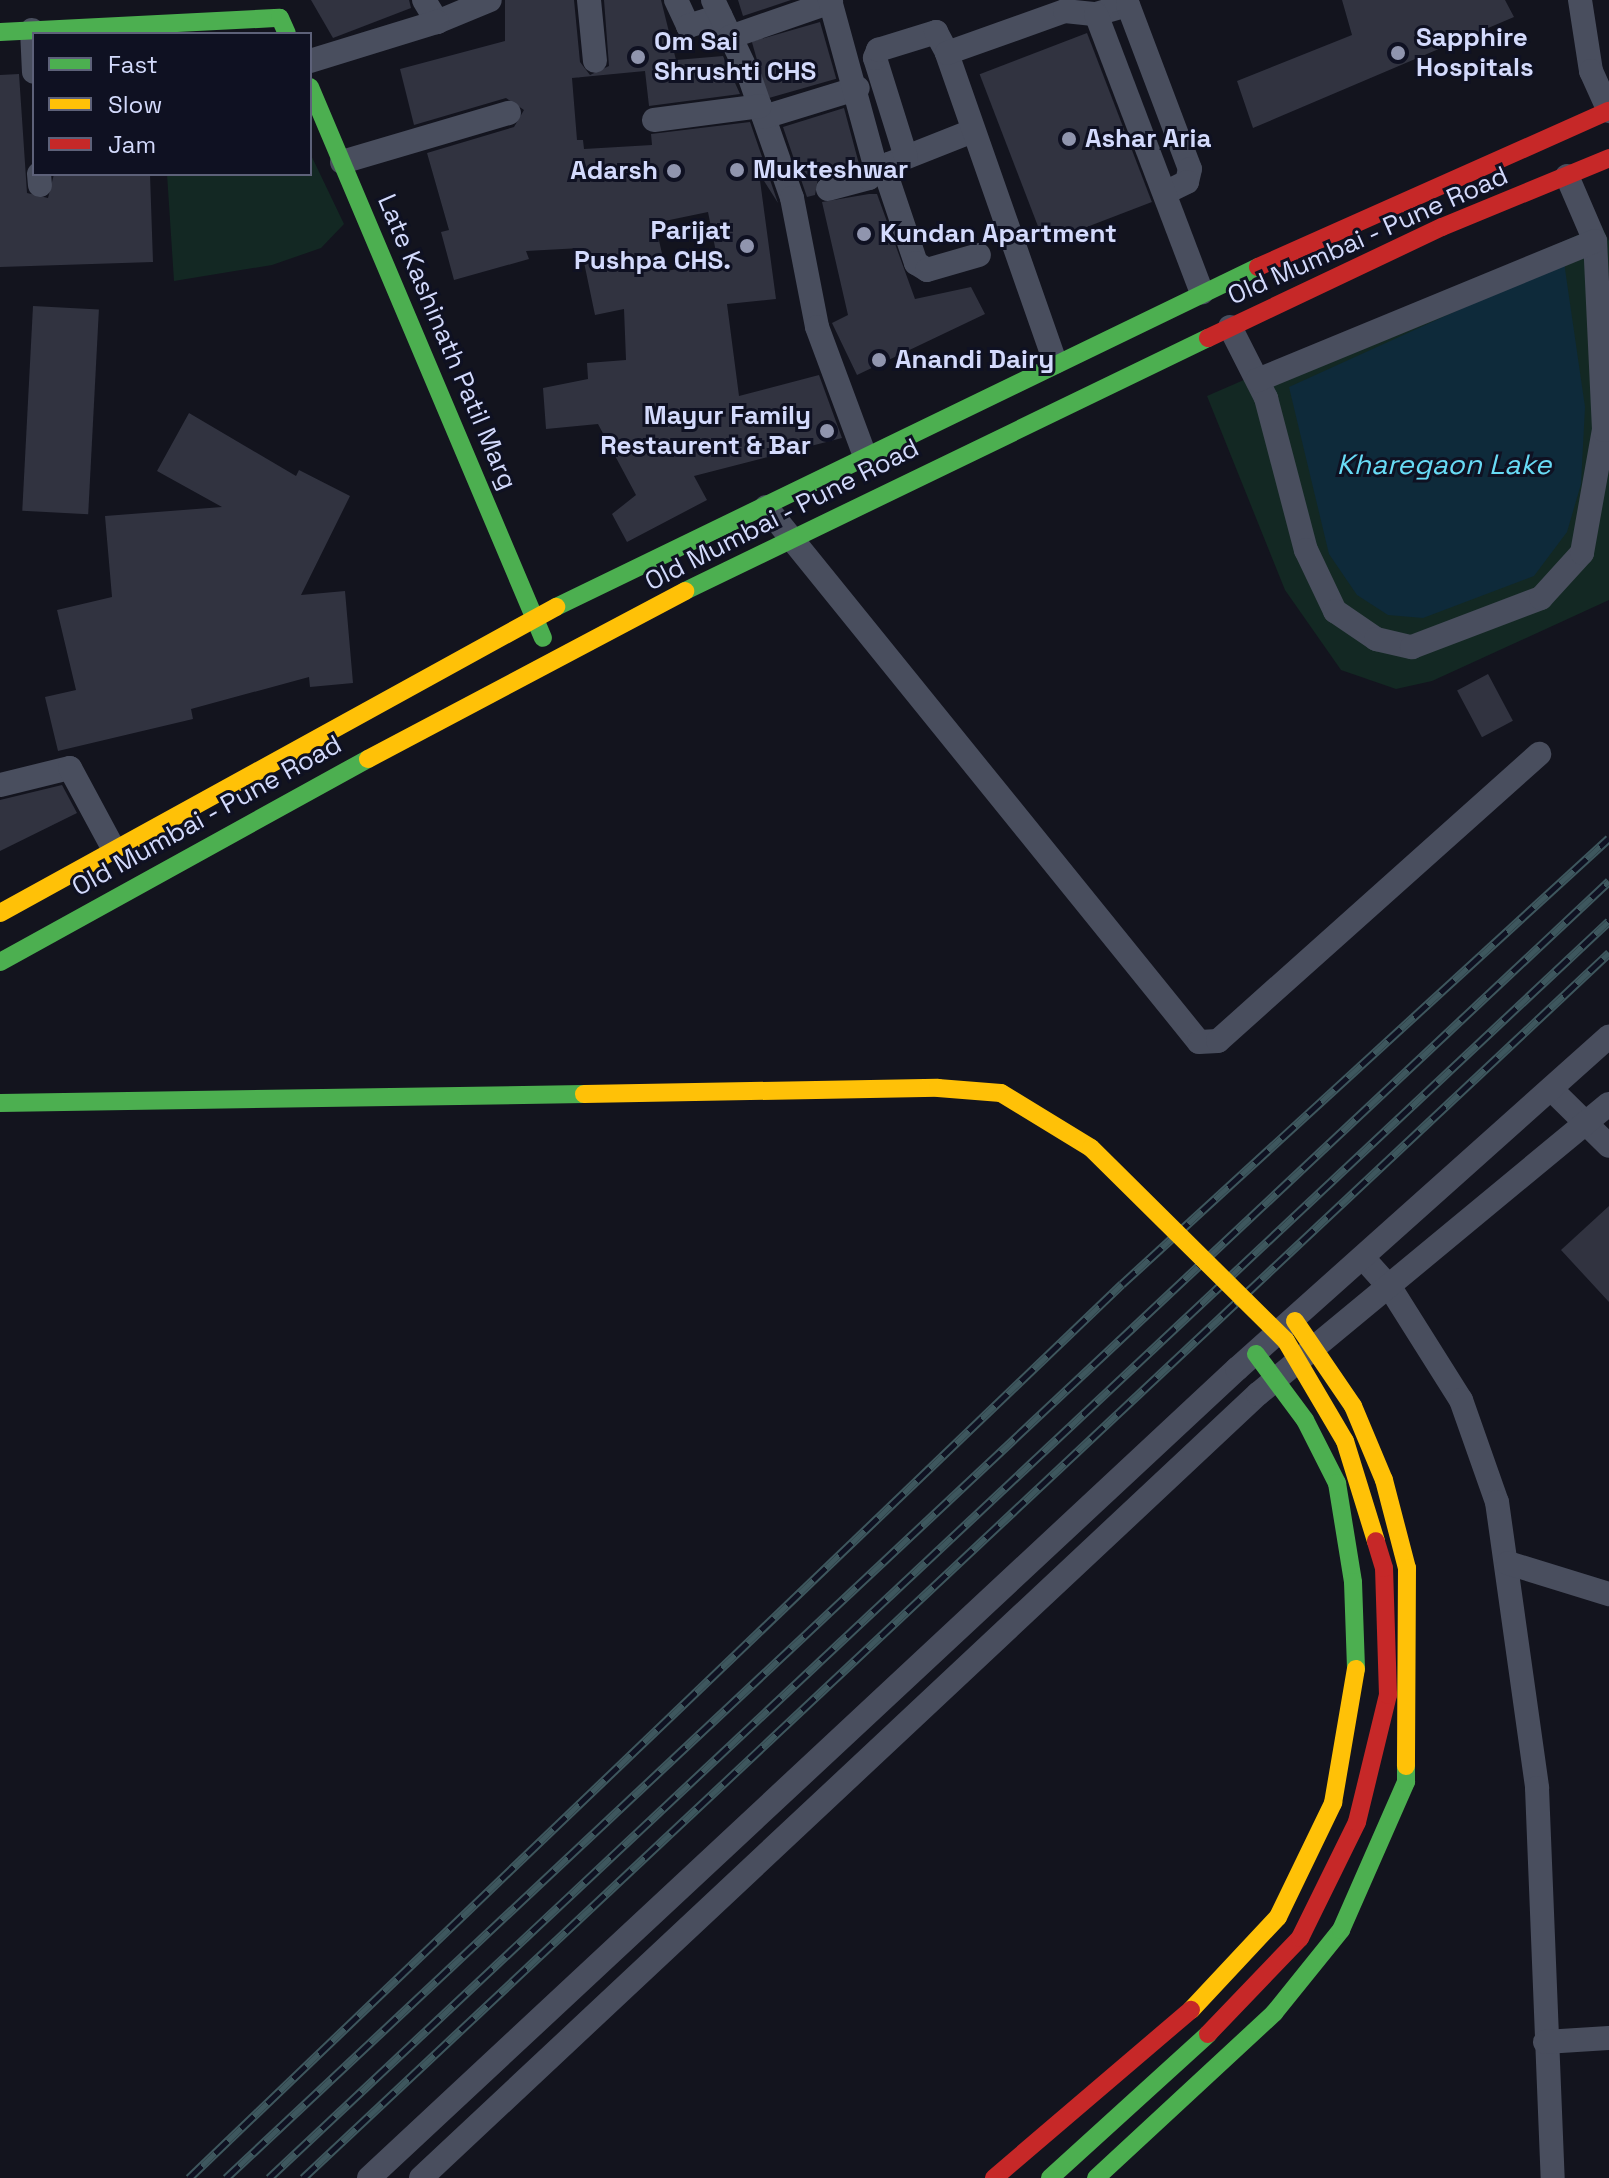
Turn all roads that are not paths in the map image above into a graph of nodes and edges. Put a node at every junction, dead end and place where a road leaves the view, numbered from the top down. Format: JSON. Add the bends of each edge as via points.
{"nodes":[{"id":1,"x":424,"y":0,"type":"edge"},
{"id":2,"x":490,"y":0,"type":"edge"},
{"id":3,"x":589,"y":0,"type":"edge"},
{"id":4,"x":676,"y":0,"type":"edge"},
{"id":5,"x":1580,"y":0,"type":"edge"},
{"id":6,"x":830,"y":1,"type":"edge"},
{"id":7,"x":1096,"y":14,"type":"junction"},
{"id":8,"x":280,"y":17,"type":"edge"},
{"id":9,"x":721,"y":17,"type":"edge"},
{"id":10,"x":437,"y":22,"type":"junction"},
{"id":11,"x":32,"y":30,"type":"joint"},
{"id":12,"x":0,"y":32,"type":"edge"},
{"id":13,"x":947,"y":53,"type":"junction"},
{"id":14,"x":312,"y":60,"type":"edge"},
{"id":15,"x":595,"y":61,"type":"dead end"},
{"id":16,"x":858,"y":88,"type":"junction"},
{"id":17,"x":312,"y":92,"type":"edge"},
{"id":18,"x":1609,"y":111,"type":"edge"},
{"id":19,"x":762,"y":112,"type":"junction"},
{"id":20,"x":509,"y":113,"type":"dead end"},
{"id":21,"x":654,"y":120,"type":"dead end"},
{"id":22,"x":970,"y":132,"type":"junction"},
{"id":23,"x":906,"y":157,"type":"junction"},
{"id":24,"x":1609,"y":158,"type":"edge"},
{"id":25,"x":342,"y":162,"type":"junction"},
{"id":26,"x":1567,"y":176,"type":"junction"},
{"id":27,"x":828,"y":189,"type":"dead end"},
{"id":28,"x":1164,"y":193,"type":"junction"},
{"id":29,"x":1595,"y":241,"type":"junction"},
{"id":30,"x":979,"y":255,"type":"dead end"},
{"id":31,"x":1202,"y":293,"type":"junction"},
{"id":32,"x":1230,"y":327,"type":"junction"},
{"id":33,"x":1055,"y":362,"type":"junction"},
{"id":34,"x":1258,"y":380,"type":"junction"},
{"id":35,"x":865,"y":456,"type":"junction"},
{"id":36,"x":766,"y":507,"type":"junction"},
{"id":37,"x":794,"y":542,"type":"junction"},
{"id":38,"x":533,"y":618,"type":"junction"},
{"id":39,"x":552,"y":657,"type":"junction"},
{"id":40,"x":1539,"y":754,"type":"dead end"},
{"id":41,"x":0,"y":785,"type":"edge"},
{"id":42,"x":113,"y":848,"type":"junction"},
{"id":43,"x":0,"y":913,"type":"edge"},
{"id":44,"x":0,"y":962,"type":"edge"},
{"id":45,"x":1609,"y":1036,"type":"edge"},
{"id":46,"x":0,"y":1086,"type":"edge"},
{"id":47,"x":1551,"y":1089,"type":"junction"},
{"id":48,"x":36,"y":1100,"type":"junction"},
{"id":49,"x":0,"y":1103,"type":"edge"},
{"id":50,"x":1609,"y":1104,"type":"edge"},
{"id":51,"x":1587,"y":1123,"type":"junction"},
{"id":52,"x":1609,"y":1146,"type":"edge"},
{"id":53,"x":1365,"y":1260,"type":"junction"},
{"id":54,"x":1391,"y":1289,"type":"junction"},
{"id":55,"x":1295,"y":1321,"type":"junction"},
{"id":56,"x":1317,"y":1348,"type":"junction"},
{"id":57,"x":1256,"y":1354,"type":"junction"},
{"id":58,"x":1336,"y":1378,"type":"junction"},
{"id":59,"x":1277,"y":1380,"type":"junction"},
{"id":60,"x":1294,"y":1405,"type":"junction"},
{"id":61,"x":1508,"y":1563,"type":"junction"},
{"id":62,"x":1609,"y":1594,"type":"edge"},
{"id":63,"x":1609,"y":2038,"type":"edge"},
{"id":64,"x":1545,"y":2042,"type":"junction"},
{"id":65,"x":369,"y":2178,"type":"edge"},
{"id":66,"x":421,"y":2178,"type":"edge"},
{"id":67,"x":994,"y":2178,"type":"edge"},
{"id":68,"x":1050,"y":2178,"type":"edge"},
{"id":69,"x":1096,"y":2178,"type":"edge"},
{"id":70,"x":1553,"y":2178,"type":"edge"}],
"edges":[{"from":1,"to":10,"type":"street"},
{"from":2,"to":10,"type":"street"},
{"from":3,"to":15,"type":"street"},
{"from":4,"to":9,"type":"street","via":[[688,26]]},
{"from":5,"to":18,"type":"street","via":[[1591,71]]},
{"from":6,"to":9,"type":"street"},
{"from":6,"to":16,"type":"street"},
{"from":7,"to":13,"type":"street","via":[[1065,11]]},
{"from":7,"to":28,"type":"street"},
{"from":7,"to":28,"type":"street","via":[[1128,5],[1190,169],[1187,182]]},
{"from":8,"to":11,"type":"street"},
{"from":9,"to":19,"type":"street"},
{"from":10,"to":14,"type":"street"},
{"from":11,"to":12,"type":"street"},
{"from":13,"to":22,"type":"street"},
{"from":13,"to":23,"type":"street","via":[[936,32],[878,50],[875,58]]},
{"from":16,"to":19,"type":"street"},
{"from":16,"to":27,"type":"street","via":[[874,172]]},
{"from":17,"to":25,"type":"street","name":"Late Kashinath Patil Marg"},
{"from":18,"to":31,"type":"street","name":"Old Mumbai - Pune Road"},
{"from":19,"to":21,"type":"street"},
{"from":19,"to":35,"type":"street","via":[[796,212],[817,327]]},
{"from":20,"to":25,"type":"street"},
{"from":22,"to":23,"type":"street"},
{"from":22,"to":33,"type":"street"},
{"from":23,"to":30,"type":"street","via":[[889,164],[887,177],[916,263],[927,270]]},
{"from":24,"to":26,"type":"street","name":"Old Mumbai - Pune Road"},
{"from":25,"to":38,"type":"street","name":"Late Kashinath Patil Marg"},
{"from":26,"to":29,"type":"street"},
{"from":26,"to":32,"type":"street","name":"Old Mumbai - Pune Road"},
{"from":28,"to":31,"type":"street"},
{"from":29,"to":34,"type":"street"},
{"from":29,"to":34,"type":"street","via":[[1604,430],[1595,510],[1582,553],[1541,598],[1412,647],[1376,639],[1335,611],[1306,550]]},
{"from":31,"to":33,"type":"street","name":"Old Mumbai - Pune Road"},
{"from":32,"to":34,"type":"street"},
{"from":32,"to":37,"type":"street","name":"Old Mumbai - Pune Road","via":[[964,453]]},
{"from":33,"to":35,"type":"street","name":"Old Mumbai - Pune Road"},
{"from":35,"to":36,"type":"street","name":"Old Mumbai - Pune Road"},
{"from":36,"to":37,"type":"street"},
{"from":36,"to":38,"type":"street","name":"Old Mumbai - Pune Road"},
{"from":37,"to":39,"type":"street","name":"Old Mumbai - Pune Road"},
{"from":37,"to":40,"type":"street","via":[[1199,1042],[1218,1041]]},
{"from":38,"to":39,"type":"street","name":"Late Kashinath Patil Marg"},
{"from":38,"to":42,"type":"street","name":"Old Mumbai - Pune Road"},
{"from":39,"to":44,"type":"street","name":"Old Mumbai - Pune Road"},
{"from":41,"to":42,"type":"street","via":[[70,768]]},
{"from":42,"to":43,"type":"street","name":"Old Mumbai - Pune Road"},
{"from":45,"to":47,"type":"street"},
{"from":46,"to":48,"type":"street"},
{"from":47,"to":51,"type":"street"},
{"from":47,"to":53,"type":"street"},
{"from":48,"to":49,"type":"street"},
{"from":48,"to":68,"type":"street","bridge":true,"via":[[938,1088],[1001,1093],[1091,1148],[1286,1341],[1345,1441],[1384,1568],[1388,1695],[1357,1822],[1300,1938],[1208,2034]]},
{"from":50,"to":51,"type":"street"},
{"from":51,"to":52,"type":"street"},
{"from":51,"to":54,"type":"street"},
{"from":53,"to":54,"type":"street"},
{"from":53,"to":55,"type":"street"},
{"from":54,"to":56,"type":"street"},
{"from":54,"to":61,"type":"street","via":[[1461,1400],[1497,1502]]},
{"from":55,"to":56,"type":"street"},
{"from":55,"to":57,"type":"street"},
{"from":56,"to":58,"type":"street"},
{"from":56,"to":59,"type":"street"},
{"from":57,"to":59,"type":"street"},
{"from":57,"to":65,"type":"street"},
{"from":58,"to":60,"type":"street"},
{"from":58,"to":69,"type":"street","via":[[1384,1480],[1407,1568],[1406,1782],[1341,1930],[1274,2013]]},
{"from":59,"to":60,"type":"street"},
{"from":59,"to":66,"type":"street"},
{"from":60,"to":67,"type":"street","via":[[1337,1483],[1353,1582],[1356,1672],[1333,1803],[1278,1917],[1189,2012]]},
{"from":61,"to":62,"type":"street"},
{"from":61,"to":64,"type":"street","via":[[1537,1788]]},
{"from":63,"to":64,"type":"street"},
{"from":64,"to":70,"type":"street"}]}
